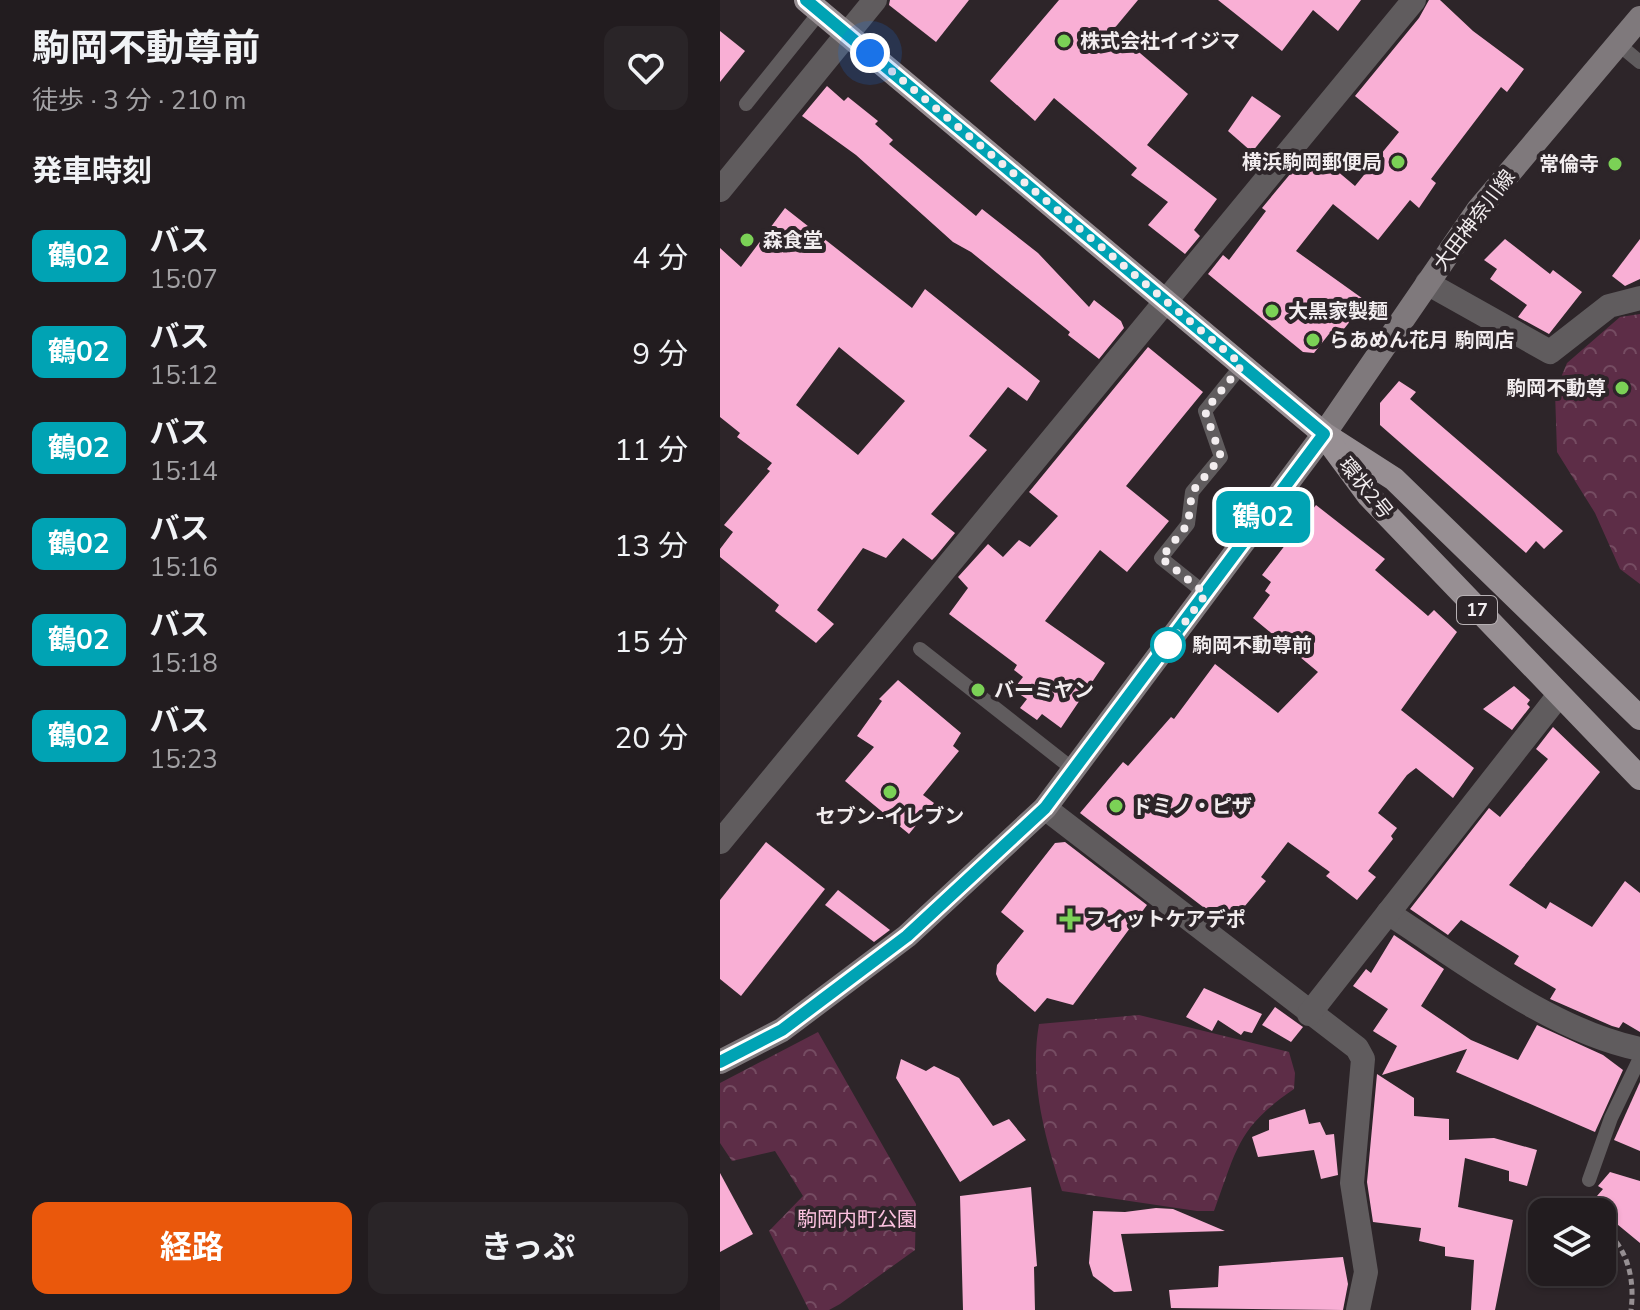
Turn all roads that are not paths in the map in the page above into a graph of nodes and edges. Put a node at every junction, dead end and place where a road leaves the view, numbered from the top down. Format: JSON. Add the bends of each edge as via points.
{"nodes":[{"id":1,"x":875,"y":0,"type":"edge"},
{"id":2,"x":1414,"y":0,"type":"edge"},
{"id":3,"x":813,"y":6,"type":"edge"},
{"id":4,"x":1640,"y":18,"type":"edge"},
{"id":5,"x":847,"y":34,"type":"junction"},
{"id":6,"x":1617,"y":43,"type":"junction"},
{"id":7,"x":1640,"y":62,"type":"edge"},
{"id":8,"x":746,"y":104,"type":"dead end"},
{"id":9,"x":720,"y":190,"type":"edge"},
{"id":10,"x":1427,"y":283,"type":"junction"},
{"id":11,"x":1640,"y":298,"type":"edge"},
{"id":12,"x":1167,"y":302,"type":"junction"},
{"id":13,"x":1242,"y":365,"type":"junction"},
{"id":14,"x":1324,"y":434,"type":"junction"},
{"id":15,"x":1206,"y":594,"type":"junction"},
{"id":16,"x":920,"y":649,"type":"dead end"},
{"id":17,"x":1559,"y":695,"type":"junction"},
{"id":18,"x":1640,"y":718,"type":"edge"},
{"id":19,"x":1074,"y":770,"type":"junction"},
{"id":20,"x":1640,"y":778,"type":"edge"},
{"id":21,"x":1045,"y":808,"type":"junction"},
{"id":22,"x":720,"y":842,"type":"edge"},
{"id":23,"x":1388,"y":913,"type":"junction"},
{"id":24,"x":1309,"y":1014,"type":"junction"},
{"id":25,"x":1640,"y":1049,"type":"edge"},
{"id":26,"x":1640,"y":1058,"type":"edge"},
{"id":27,"x":720,"y":1062,"type":"edge"},
{"id":28,"x":1589,"y":1180,"type":"dead end"},
{"id":29,"x":1358,"y":1310,"type":"edge"}],
"edges":[{"from":1,"to":5,"type":"street"},
{"from":2,"to":12,"type":"street"},
{"from":3,"to":5,"type":"main road","number":"17"},
{"from":3,"to":8,"type":"lane"},
{"from":4,"to":6,"type":"main road","name":"大田神奈川線"},
{"from":5,"to":9,"type":"street"},
{"from":5,"to":12,"type":"main road","number":"17"},
{"from":6,"to":7,"type":"lane"},
{"from":6,"to":10,"type":"main road","name":"大田神奈川線","via":[[1478,210]]},
{"from":10,"to":11,"type":"street","via":[[1550,352],[1609,306]]},
{"from":10,"to":14,"type":"main road","name":"大田神奈川線"},
{"from":12,"to":13,"type":"main road","number":"17"},
{"from":12,"to":22,"type":"street"},
{"from":13,"to":14,"type":"main road","number":"17"},
{"from":13,"to":15,"type":"lane","via":[[1205,411],[1221,457],[1192,492],[1188,524],[1161,558]]},
{"from":14,"to":15,"type":"main road","name":"大田神奈川線"},
{"from":14,"to":17,"type":"main road","name":"環状2号","number":"17","via":[[1369,496]]},
{"from":14,"to":18,"type":"main road","name":"環状2号","number":"17","via":[[1394,479]]},
{"from":15,"to":19,"type":"main road","name":"大田神奈川線"},
{"from":16,"to":19,"type":"lane"},
{"from":17,"to":20,"type":"main road","name":"環状2号","number":"17"},
{"from":17,"to":23,"type":"street"},
{"from":19,"to":21,"type":"main road","name":"大田神奈川線"},
{"from":21,"to":24,"type":"street"},
{"from":21,"to":27,"type":"main road","name":"大田神奈川線","via":[[907,936],[782,1030]]},
{"from":23,"to":24,"type":"street"},
{"from":23,"to":25,"type":"street","via":[[1577,1028],[1604,1042]]},
{"from":24,"to":29,"type":"street","via":[[1357,1048],[1363,1059],[1352,1183],[1366,1272]]},
{"from":26,"to":28,"type":"lane"}]}
